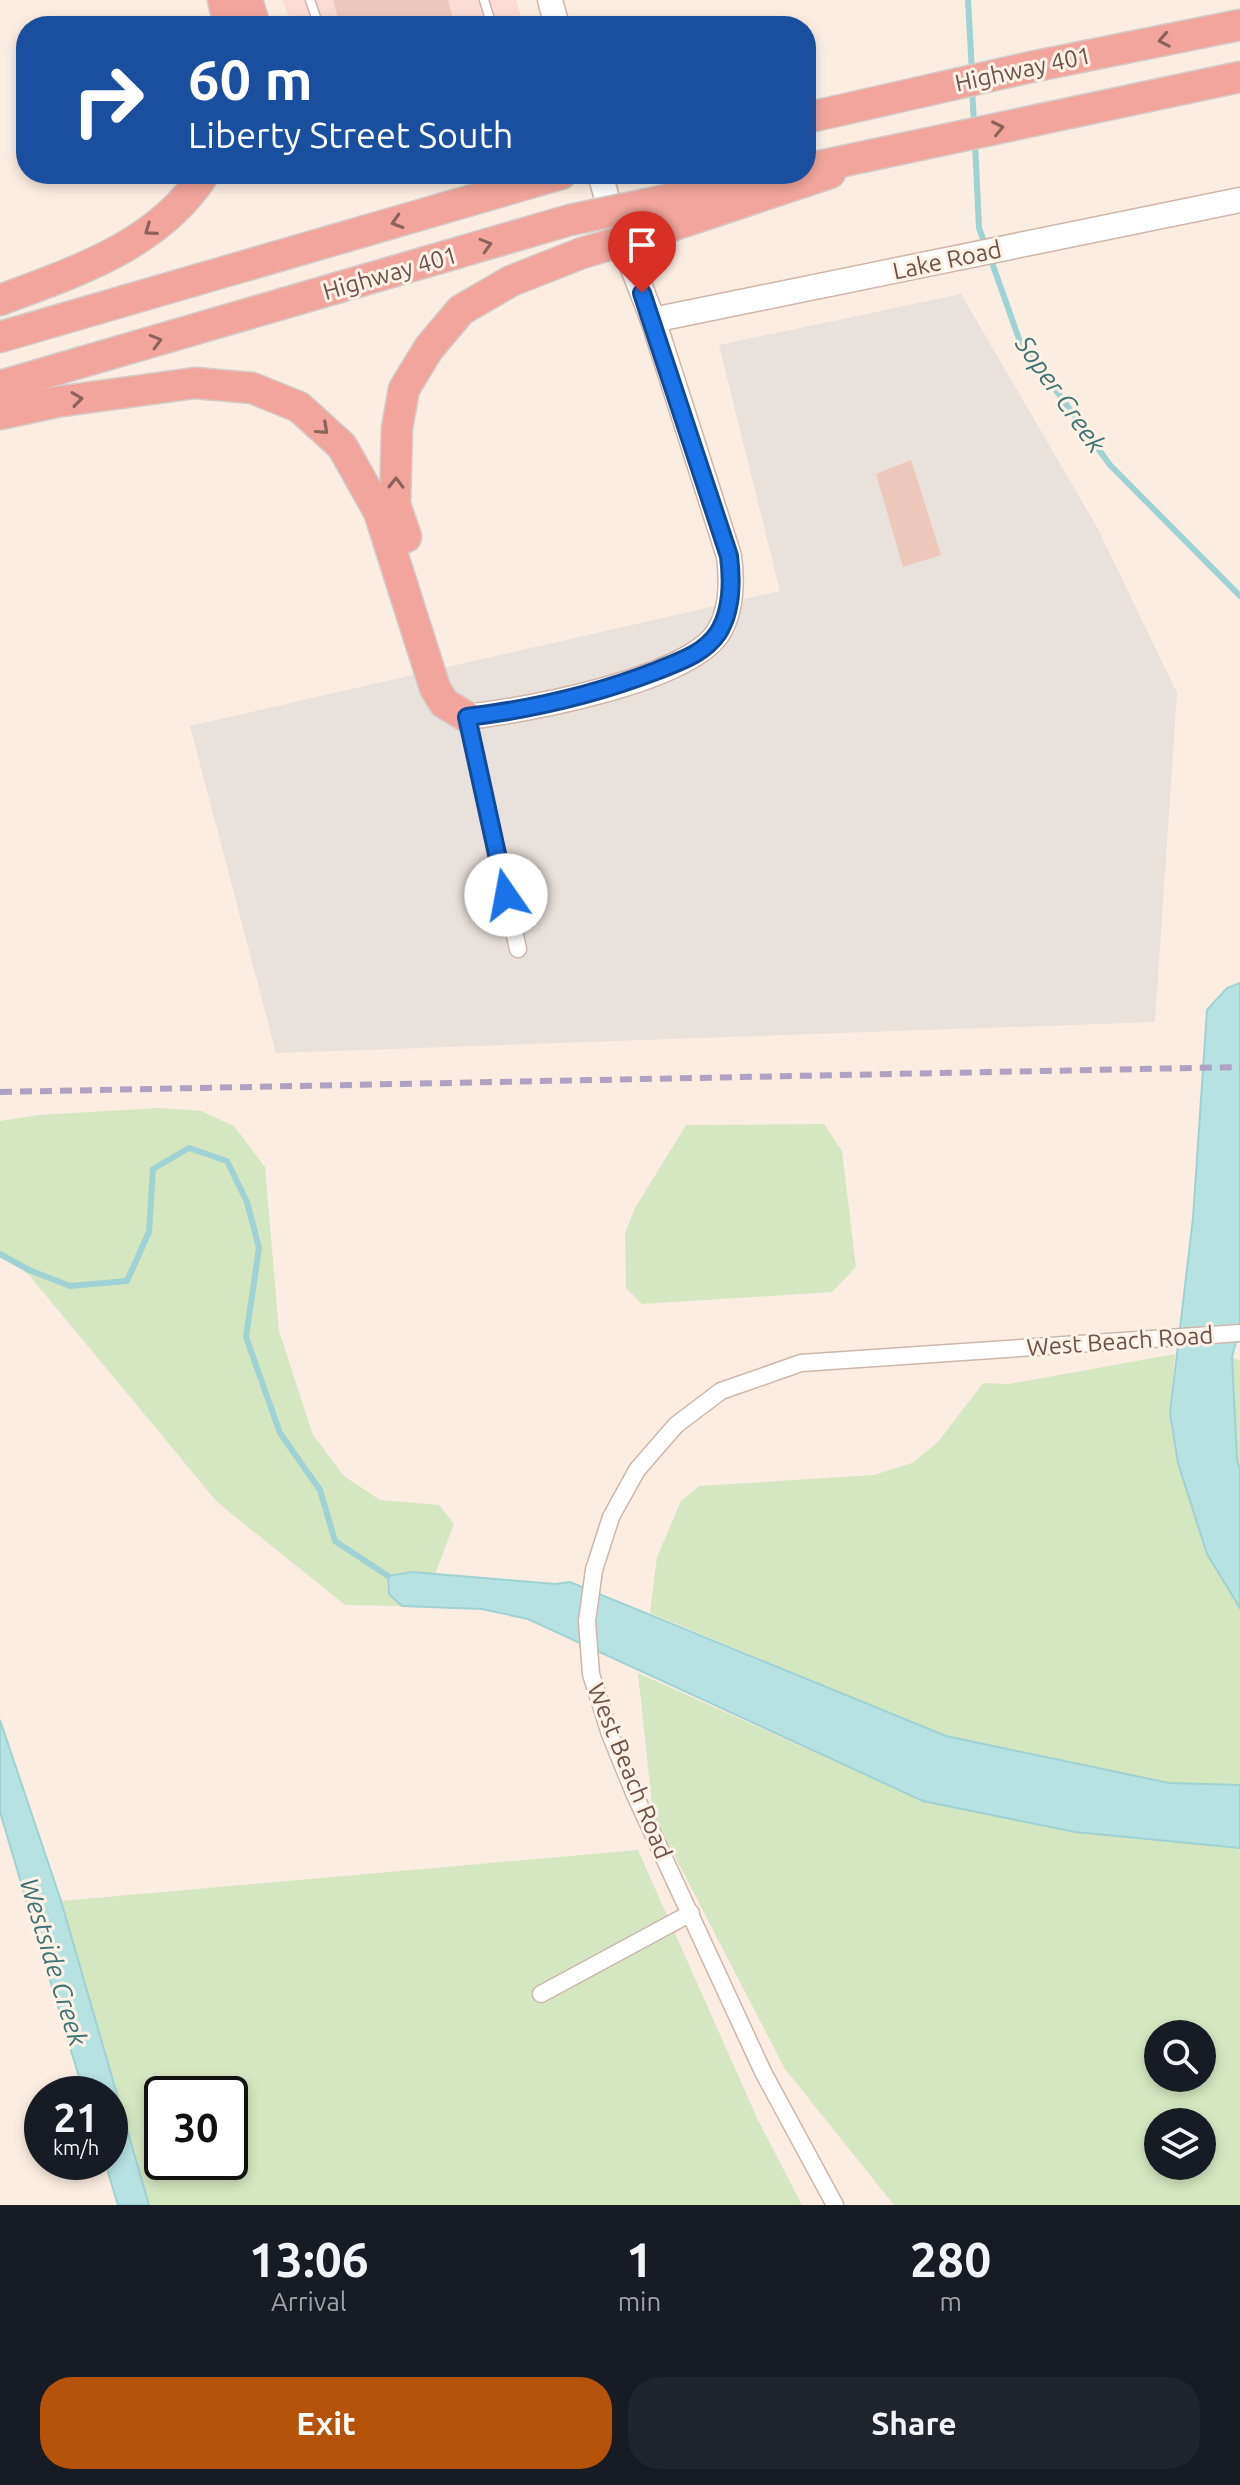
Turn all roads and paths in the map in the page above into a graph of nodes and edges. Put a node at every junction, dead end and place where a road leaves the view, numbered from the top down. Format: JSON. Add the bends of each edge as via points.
{"nodes":[{"id":1,"x":1240,"y":25,"type":"edge"},
{"id":2,"x":1240,"y":77,"type":"edge"},
{"id":3,"x":944,"y":86,"type":"junction"},
{"id":4,"x":816,"y":100,"type":"edge"},
{"id":5,"x":816,"y":116,"type":"edge"},
{"id":6,"x":909,"y":147,"type":"junction"},
{"id":7,"x":816,"y":167,"type":"edge"},
{"id":8,"x":816,"y":172,"type":"edge"},
{"id":9,"x":196,"y":184,"type":"edge"},
{"id":10,"x":526,"y":184,"type":"edge"},
{"id":11,"x":603,"y":184,"type":"edge"},
{"id":12,"x":753,"y":184,"type":"edge"},
{"id":13,"x":773,"y":184,"type":"edge"},
{"id":14,"x":1240,"y":200,"type":"edge"},
{"id":15,"x":648,"y":218,"type":"junction"},
{"id":16,"x":0,"y":300,"type":"edge"},
{"id":17,"x":653,"y":320,"type":"junction"},
{"id":18,"x":0,"y":337,"type":"edge"},
{"id":19,"x":0,"y":386,"type":"edge"},
{"id":20,"x":0,"y":414,"type":"edge"},
{"id":21,"x":467,"y":717,"type":"junction"},
{"id":22,"x":518,"y":949,"type":"dead end"},
{"id":23,"x":1240,"y":1333,"type":"edge"},
{"id":24,"x":691,"y":1913,"type":"junction"},
{"id":25,"x":541,"y":1994,"type":"dead end"},
{"id":26,"x":835,"y":2205,"type":"edge"}],
"edges":[{"from":1,"to":3,"type":"highway","name":"Highway 401","one_way":true},
{"from":6,"to":2,"type":"highway","one_way":true},
{"from":3,"to":4,"type":"highway","via":[[879,87]]},
{"from":3,"to":5,"type":"highway","name":"Highway 401"},
{"from":6,"to":7,"type":"highway"},
{"from":6,"to":8,"type":"highway"},
{"from":9,"to":16,"type":"highway","one_way":true,"via":[[175,212],[124,248]]},
{"from":10,"to":18,"type":"highway","name":"Highway 401","one_way":true},
{"from":11,"to":17,"type":"main road"},
{"from":12,"to":15,"type":"highway","name":"Highway 401"},
{"from":13,"to":15,"type":"highway"},
{"from":14,"to":17,"type":"main road","name":"Lake Road"},
{"from":19,"to":15,"type":"highway","name":"Highway 401","one_way":true,"bridge":true,"via":[[570,220]]},
{"from":21,"to":15,"type":"highway","one_way":true,"bridge":true,"via":[[395,504],[404,389],[461,310]]},
{"from":17,"to":21,"type":"main road","via":[[729,556],[732,583],[718,632],[685,660],[608,690]]},
{"from":20,"to":21,"type":"highway","one_way":true,"via":[[195,383],[252,388],[299,407],[342,446],[379,512],[435,688],[444,703]]},
{"from":21,"to":22,"type":"street"},
{"from":23,"to":24,"type":"street","name":"West Beach Road","via":[[801,1363],[721,1391],[676,1425],[637,1470],[611,1517],[594,1570],[587,1621],[591,1674],[610,1734]]},
{"from":24,"to":25,"type":"street"},
{"from":24,"to":26,"type":"street","name":"West Beach Road","via":[[763,2072]]}]}
